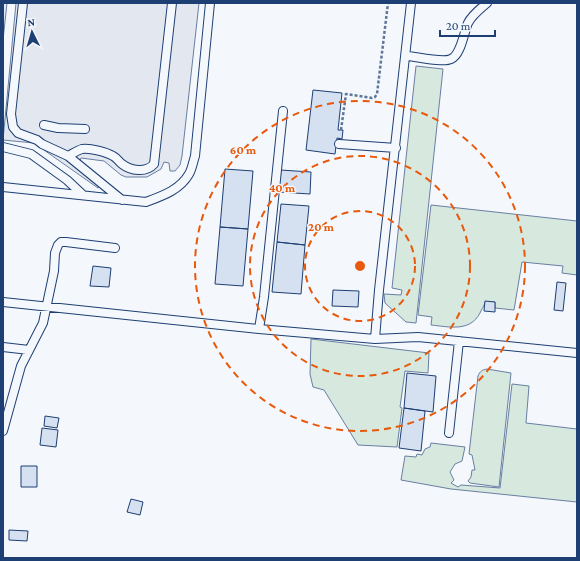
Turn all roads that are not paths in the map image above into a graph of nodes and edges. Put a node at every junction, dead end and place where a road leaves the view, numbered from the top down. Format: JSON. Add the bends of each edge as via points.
{"nodes":[{"id":1,"x":23,"y":3,"type":"edge"},
{"id":2,"x":172,"y":3,"type":"edge"},
{"id":3,"x":210,"y":3,"type":"edge"},
{"id":4,"x":411,"y":3,"type":"edge"},
{"id":5,"x":487,"y":3,"type":"edge"},
{"id":6,"x":406,"y":57,"type":"junction"},
{"id":7,"x":283,"y":110,"type":"dead end"},
{"id":8,"x":44,"y":125,"type":"dead end"},
{"id":9,"x":85,"y":129,"type":"dead end"},
{"id":10,"x":339,"y":144,"type":"dead end"},
{"id":11,"x":3,"y":147,"type":"edge"},
{"id":12,"x":396,"y":148,"type":"junction"},
{"id":13,"x":68,"y":156,"type":"junction"},
{"id":14,"x":3,"y":187,"type":"edge"},
{"id":15,"x":83,"y":195,"type":"junction"},
{"id":16,"x":122,"y":200,"type":"junction"},
{"id":17,"x":115,"y":248,"type":"dead end"},
{"id":18,"x":3,"y":302,"type":"edge"},
{"id":19,"x":46,"y":307,"type":"junction"},
{"id":20,"x":259,"y":329,"type":"junction"},
{"id":21,"x":375,"y":339,"type":"junction"},
{"id":22,"x":459,"y":341,"type":"junction"},
{"id":23,"x":3,"y":347,"type":"edge"},
{"id":24,"x":29,"y":350,"type":"junction"},
{"id":25,"x":577,"y":353,"type":"edge"},
{"id":26,"x":3,"y":431,"type":"edge"},
{"id":27,"x":450,"y":433,"type":"dead end"}],
"edges":[{"from":1,"to":13,"type":"lane","via":[[11,114],[12,127],[18,133]]},
{"from":2,"to":13,"type":"lane","via":[[154,164],[151,168],[136,170],[113,156],[93,150],[82,149]]},
{"from":3,"to":16,"type":"lane","via":[[195,156],[189,174],[179,186],[166,195],[146,202]]},
{"from":4,"to":6,"type":"lane"},
{"from":5,"to":6,"type":"lane","via":[[474,14],[457,53],[451,60]]},
{"from":6,"to":12,"type":"lane"},
{"from":7,"to":20,"type":"lane"},
{"from":8,"to":9,"type":"lane"},
{"from":10,"to":12,"type":"lane"},
{"from":11,"to":15,"type":"lane","via":[[31,154]]},
{"from":12,"to":21,"type":"lane"},
{"from":13,"to":16,"type":"lane"},
{"from":14,"to":15,"type":"lane"},
{"from":15,"to":16,"type":"lane"},
{"from":17,"to":19,"type":"lane","via":[[61,242],[55,253]]},
{"from":18,"to":19,"type":"lane"},
{"from":19,"to":20,"type":"lane"},
{"from":19,"to":24,"type":"lane","via":[[43,323]]},
{"from":20,"to":21,"type":"lane"},
{"from":21,"to":22,"type":"lane","via":[[418,337]]},
{"from":22,"to":25,"type":"lane"},
{"from":22,"to":27,"type":"lane"},
{"from":23,"to":24,"type":"lane"},
{"from":24,"to":26,"type":"lane","via":[[21,366]]}]}
